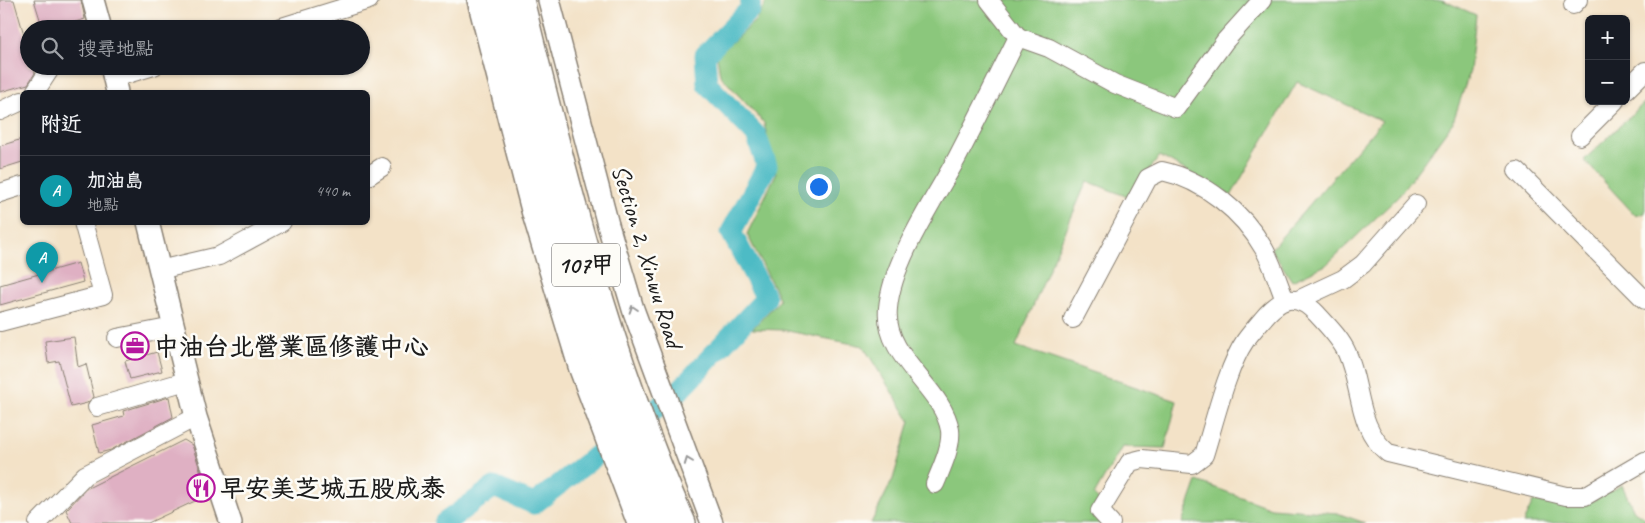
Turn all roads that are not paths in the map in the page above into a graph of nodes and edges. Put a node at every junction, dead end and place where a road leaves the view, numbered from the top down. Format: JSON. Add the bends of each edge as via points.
{"nodes":[{"id":1,"x":93,"y":0,"type":"edge"},
{"id":2,"x":369,"y":0,"type":"edge"},
{"id":3,"x":471,"y":0,"type":"edge"},
{"id":4,"x":480,"y":0,"type":"edge"},
{"id":5,"x":501,"y":0,"type":"edge"},
{"id":6,"x":517,"y":0,"type":"edge"},
{"id":7,"x":521,"y":0,"type":"edge"},
{"id":8,"x":537,"y":0,"type":"edge"},
{"id":9,"x":549,"y":0,"type":"edge"},
{"id":10,"x":989,"y":0,"type":"edge"},
{"id":11,"x":1262,"y":0,"type":"edge"},
{"id":12,"x":99,"y":20,"type":"edge"},
{"id":13,"x":305,"y":20,"type":"edge"},
{"id":14,"x":1018,"y":37,"type":"junction"},
{"id":15,"x":1645,"y":71,"type":"edge"},
{"id":16,"x":46,"y":75,"type":"edge"},
{"id":17,"x":126,"y":75,"type":"edge"},
{"id":18,"x":114,"y":79,"type":"edge"},
{"id":19,"x":1630,"y":86,"type":"edge"},
{"id":20,"x":36,"y":90,"type":"edge"},
{"id":21,"x":20,"y":102,"type":"edge"},
{"id":22,"x":1610,"y":105,"type":"edge"},
{"id":23,"x":0,"y":111,"type":"edge"},
{"id":24,"x":1580,"y":136,"type":"dead end"},
{"id":25,"x":1517,"y":171,"type":"dead end"},
{"id":26,"x":20,"y":187,"type":"edge"},
{"id":27,"x":0,"y":193,"type":"edge"},
{"id":28,"x":1416,"y":204,"type":"dead end"},
{"id":29,"x":84,"y":225,"type":"edge"},
{"id":30,"x":149,"y":225,"type":"edge"},
{"id":31,"x":276,"y":225,"type":"edge"},
{"id":32,"x":159,"y":270,"type":"junction"},
{"id":33,"x":1291,"y":300,"type":"junction"},
{"id":34,"x":1645,"y":300,"type":"edge"},
{"id":35,"x":1072,"y":319,"type":"dead end"},
{"id":36,"x":0,"y":322,"type":"edge"},
{"id":37,"x":172,"y":327,"type":"junction"},
{"id":38,"x":118,"y":338,"type":"dead end"},
{"id":39,"x":186,"y":381,"type":"junction"},
{"id":40,"x":97,"y":407,"type":"dead end"},
{"id":41,"x":196,"y":417,"type":"junction"},
{"id":42,"x":1645,"y":461,"type":"edge"},
{"id":43,"x":934,"y":484,"type":"dead end"},
{"id":44,"x":1106,"y":517,"type":"edge"},
{"id":45,"x":38,"y":523,"type":"edge"},
{"id":46,"x":231,"y":523,"type":"edge"},
{"id":47,"x":628,"y":523,"type":"edge"},
{"id":48,"x":640,"y":523,"type":"edge"},
{"id":49,"x":653,"y":523,"type":"edge"},
{"id":50,"x":662,"y":523,"type":"edge"},
{"id":51,"x":676,"y":523,"type":"edge"},
{"id":52,"x":683,"y":523,"type":"edge"},
{"id":53,"x":698,"y":523,"type":"edge"},
{"id":54,"x":712,"y":523,"type":"edge"}],
"edges":[{"from":1,"to":12,"type":"main road"},
{"from":2,"to":13,"type":"street"},
{"from":3,"to":47,"type":"main road","number":"107甲","via":[[505,144],[544,282],[588,419]]},
{"from":4,"to":48,"type":"highway","via":[[535,214],[581,366]]},
{"from":5,"to":49,"type":"highway","via":[[578,302],[617,428]]},
{"from":5,"to":50,"type":"main road","number":"107甲","via":[[582,301],[623,425]]},
{"from":6,"to":51,"type":"main road","number":"107甲","via":[[587,268],[635,418]]},
{"from":7,"to":52,"type":"highway","via":[[599,295],[639,417]]},
{"from":8,"to":53,"type":"highway","via":[[610,286],[656,422]]},
{"from":54,"to":9,"type":"main road","name":"Section 2, Xinwu Road","number":"107甲","one_way":true,"via":[[633,309]]},
{"from":10,"to":14,"type":"street"},
{"from":11,"to":14,"type":"street","via":[[1225,41],[1176,108],[1115,84],[1049,48]]},
{"from":14,"to":43,"type":"street","via":[[908,248],[890,291],[887,310],[889,331],[904,358],[943,411],[950,431],[945,460]]},
{"from":15,"to":19,"type":"street"},
{"from":16,"to":20,"type":"street"},
{"from":17,"to":18,"type":"street"},
{"from":21,"to":23,"type":"street"},
{"from":22,"to":24,"type":"street"},
{"from":25,"to":34,"type":"street"},
{"from":26,"to":27,"type":"street"},
{"from":28,"to":33,"type":"street","via":[[1363,264],[1343,279]]},
{"from":29,"to":36,"type":"street","via":[[103,294]]},
{"from":30,"to":32,"type":"main road"},
{"from":31,"to":32,"type":"street","via":[[219,256]]},
{"from":32,"to":37,"type":"main road"},
{"from":33,"to":35,"type":"street","via":[[1250,226],[1210,190],[1162,171],[1148,178]]},
{"from":33,"to":42,"type":"street","via":[[1311,308],[1347,352],[1367,428],[1377,444],[1388,453],[1566,496],[1585,496]]},
{"from":33,"to":44,"type":"street","via":[[1273,307],[1244,342],[1204,455],[1192,464],[1142,459],[1130,462]]},
{"from":37,"to":38,"type":"street"},
{"from":37,"to":39,"type":"main road"},
{"from":39,"to":40,"type":"street"},
{"from":39,"to":41,"type":"main road"},
{"from":41,"to":45,"type":"street","via":[[85,475]]},
{"from":41,"to":46,"type":"main road"}]}
